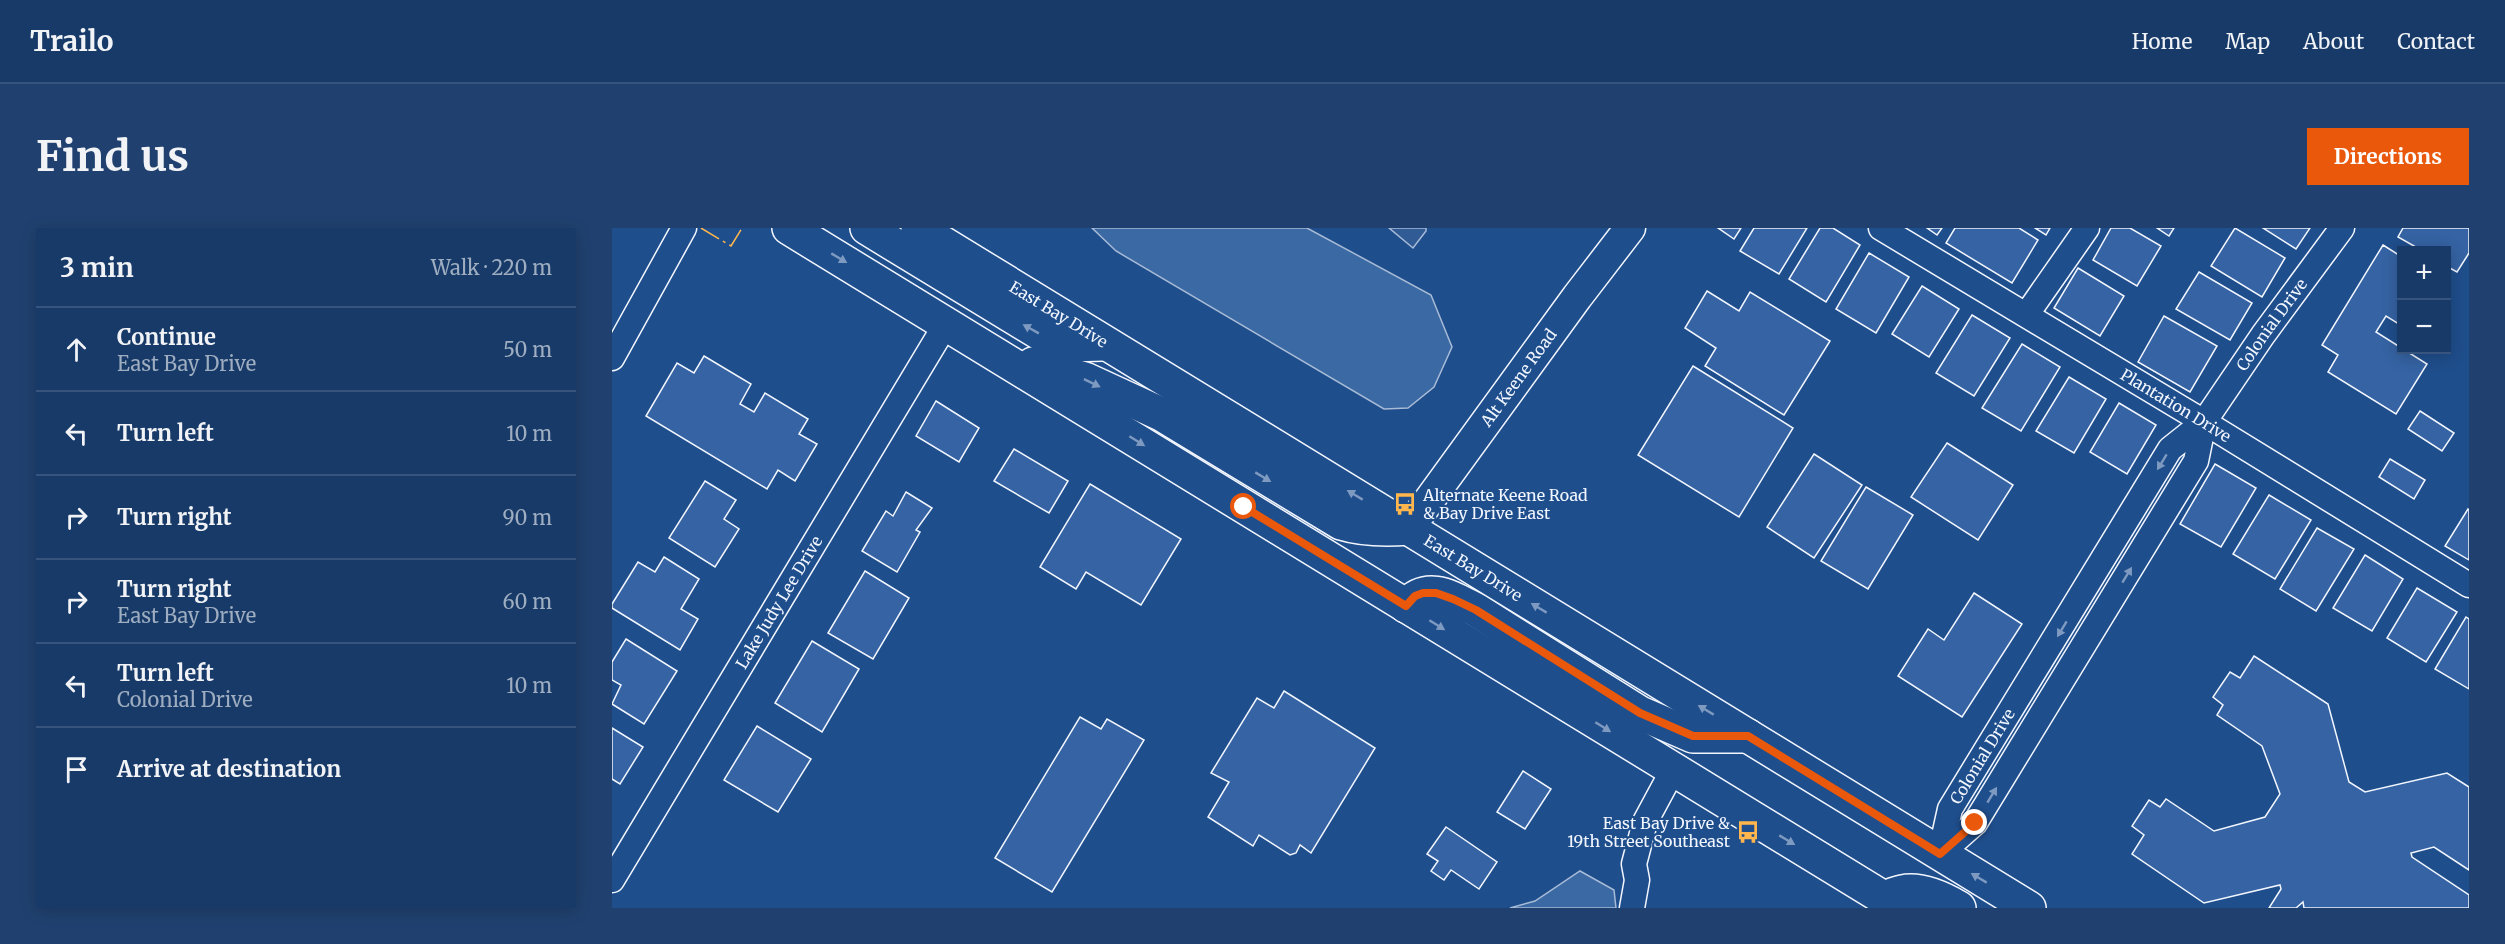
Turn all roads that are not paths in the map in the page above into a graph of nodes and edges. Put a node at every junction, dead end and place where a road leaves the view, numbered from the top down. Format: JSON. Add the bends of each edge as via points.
{"nodes":[{"id":1,"x":684,"y":228,"type":"edge"},
{"id":2,"x":789,"y":228,"type":"edge"},
{"id":3,"x":867,"y":228,"type":"edge"},
{"id":4,"x":918,"y":228,"type":"edge"},
{"id":5,"x":1630,"y":228,"type":"edge"},
{"id":6,"x":1881,"y":228,"type":"edge"},
{"id":7,"x":2087,"y":228,"type":"edge"},
{"id":8,"x":2342,"y":228,"type":"edge"},
{"id":9,"x":2027,"y":314,"type":"junction"},
{"id":10,"x":946,"y":324,"type":"junction"},
{"id":11,"x":1107,"y":344,"type":"junction"},
{"id":12,"x":612,"y":357,"type":"edge"},
{"id":13,"x":1016,"y":367,"type":"junction"},
{"id":14,"x":2204,"y":422,"type":"junction"},
{"id":15,"x":1409,"y":528,"type":"junction"},
{"id":16,"x":2469,"y":585,"type":"edge"},
{"id":17,"x":1406,"y":606,"type":"junction"},
{"id":18,"x":1748,"y":736,"type":"junction"},
{"id":19,"x":1673,"y":770,"type":"junction"},
{"id":20,"x":1940,"y":854,"type":"junction"},
{"id":21,"x":612,"y":880,"type":"edge"},
{"id":22,"x":1892,"y":903,"type":"edge"},
{"id":23,"x":1632,"y":908,"type":"edge"},
{"id":24,"x":1959,"y":908,"type":"edge"},
{"id":25,"x":2029,"y":908,"type":"edge"}],
"edges":[{"from":1,"to":12,"type":"street"},
{"from":2,"to":10,"type":"main road","one_way":true},
{"from":11,"to":3,"type":"main road","one_way":true,"via":[[1071,345],[1046,337]]},
{"from":4,"to":11,"type":"main road","name":"East Bay Drive"},
{"from":5,"to":15,"type":"street","name":"Alt Keene Road"},
{"from":6,"to":9,"type":"street","name":"Plantation Drive"},
{"from":7,"to":9,"type":"street"},
{"from":8,"to":14,"type":"street","name":"Colonial Drive"},
{"from":9,"to":14,"type":"street","name":"Plantation Drive"},
{"from":10,"to":13,"type":"main road"},
{"from":10,"to":21,"type":"street","name":"Lake Judy Lee Drive"},
{"from":15,"to":11,"type":"main road","name":"East Bay Drive","one_way":true},
{"from":13,"to":15,"type":"main road","one_way":true,"via":[[1035,364],[1059,370],[1161,414],[1341,523],[1357,528]]},
{"from":13,"to":17,"type":"main road","one_way":true},
{"from":14,"to":16,"type":"street","name":"Plantation Drive"},
{"from":14,"to":20,"type":"street","name":"Colonial Drive","via":[[2170,449],[1950,808]]},
{"from":18,"to":15,"type":"main road","name":"East Bay Drive","one_way":true},
{"from":17,"to":18,"type":"main road","via":[[1423,593],[1453,599],[1661,723],[1693,736]]},
{"from":17,"to":19,"type":"main road","one_way":true},
{"from":18,"to":20,"type":"main road","name":"East Bay Drive"},
{"from":19,"to":22,"type":"main road","one_way":true},
{"from":19,"to":23,"type":"street","via":[[1645,822],[1634,864],[1637,880]]},
{"from":25,"to":20,"type":"main road","name":"East Bay Drive","one_way":true},
{"from":22,"to":24,"type":"main road","via":[[1904,891],[1934,896]]}]}
